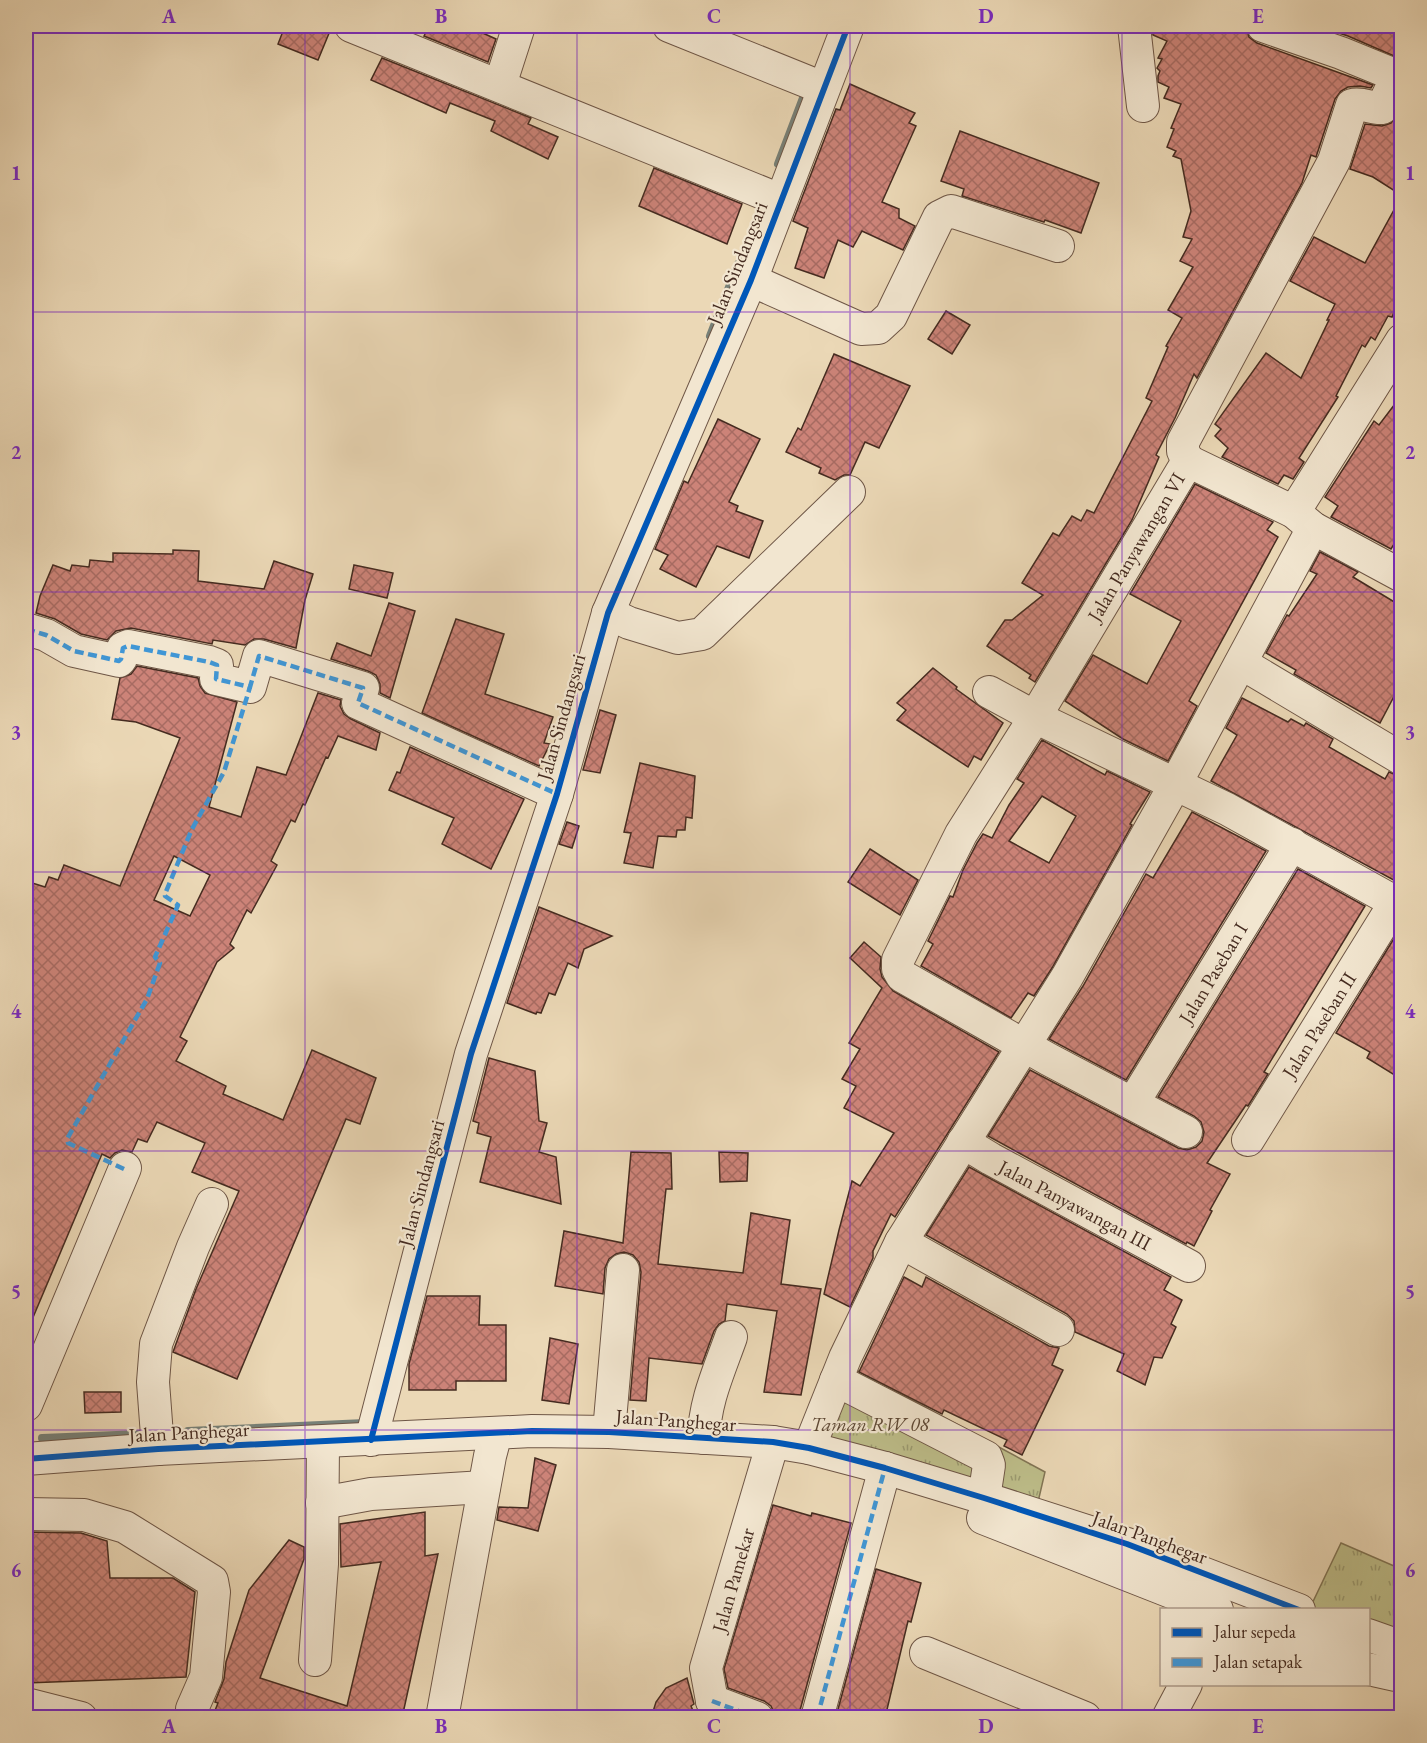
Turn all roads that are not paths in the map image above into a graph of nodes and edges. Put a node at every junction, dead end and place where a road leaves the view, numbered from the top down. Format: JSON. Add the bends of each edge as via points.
{"nodes":[{"id":1,"x":351,"y":26,"type":"edge"},
{"id":2,"x":519,"y":26,"type":"edge"},
{"id":3,"x":669,"y":26,"type":"edge"},
{"id":4,"x":848,"y":26,"type":"edge"},
{"id":5,"x":1134,"y":26,"type":"edge"},
{"id":6,"x":1263,"y":26,"type":"edge"},
{"id":7,"x":500,"y":85,"type":"junction"},
{"id":8,"x":823,"y":88,"type":"junction"},
{"id":9,"x":1143,"y":106,"type":"dead end"},
{"id":10,"x":780,"y":200,"type":"junction"},
{"id":11,"x":1058,"y":246,"type":"dead end"},
{"id":12,"x":751,"y":280,"type":"junction"},
{"id":13,"x":1401,"y":340,"type":"edge"},
{"id":14,"x":1188,"y":461,"type":"junction"},
{"id":15,"x":849,"y":492,"type":"dead end"},
{"id":16,"x":1304,"y":520,"type":"junction"},
{"id":17,"x":1400,"y":572,"type":"edge"},
{"id":18,"x":608,"y":614,"type":"junction"},
{"id":19,"x":26,"y":629,"type":"edge"},
{"id":20,"x":1241,"y":663,"type":"junction"},
{"id":21,"x":989,"y":693,"type":"dead end"},
{"id":22,"x":1035,"y":717,"type":"junction"},
{"id":23,"x":1401,"y":759,"type":"edge"},
{"id":24,"x":1176,"y":783,"type":"junction"},
{"id":25,"x":557,"y":794,"type":"junction"},
{"id":26,"x":1292,"y":844,"type":"junction"},
{"id":27,"x":1395,"y":907,"type":"edge"},
{"id":28,"x":1023,"y":1045,"type":"junction"},
{"id":29,"x":1133,"y":1103,"type":"junction"},
{"id":30,"x":1186,"y":1132,"type":"dead end"},
{"id":31,"x":1248,"y":1140,"type":"dead end"},
{"id":32,"x":963,"y":1142,"type":"junction"},
{"id":33,"x":125,"y":1168,"type":"dead end"},
{"id":34,"x":213,"y":1204,"type":"dead end"},
{"id":35,"x":901,"y":1242,"type":"junction"},
{"id":36,"x":1189,"y":1266,"type":"dead end"},
{"id":37,"x":623,"y":1270,"type":"dead end"},
{"id":38,"x":1058,"y":1330,"type":"dead end"},
{"id":39,"x":731,"y":1337,"type":"dead end"},
{"id":40,"x":836,"y":1380,"type":"junction"},
{"id":41,"x":26,"y":1405,"type":"edge"},
{"id":42,"x":609,"y":1432,"type":"junction"},
{"id":43,"x":496,"y":1433,"type":"junction"},
{"id":44,"x":704,"y":1438,"type":"junction"},
{"id":45,"x":371,"y":1440,"type":"junction"},
{"id":46,"x":323,"y":1442,"type":"junction"},
{"id":47,"x":773,"y":1442,"type":"junction"},
{"id":48,"x":809,"y":1448,"type":"junction"},
{"id":49,"x":158,"y":1449,"type":"junction"},
{"id":50,"x":26,"y":1459,"type":"edge"},
{"id":51,"x":885,"y":1468,"type":"junction"},
{"id":52,"x":484,"y":1487,"type":"junction"},
{"id":53,"x":984,"y":1498,"type":"junction"},
{"id":54,"x":322,"y":1503,"type":"junction"},
{"id":55,"x":947,"y":1504,"type":"dead end"},
{"id":56,"x":26,"y":1514,"type":"edge"},
{"id":57,"x":1235,"y":1599,"type":"edge"},
{"id":58,"x":1211,"y":1608,"type":"edge"},
{"id":59,"x":1287,"y":1608,"type":"edge"},
{"id":60,"x":1370,"y":1636,"type":"edge"},
{"id":61,"x":1401,"y":1647,"type":"edge"},
{"id":62,"x":926,"y":1653,"type":"dead end"},
{"id":63,"x":315,"y":1660,"type":"dead end"},
{"id":64,"x":1370,"y":1670,"type":"edge"},
{"id":65,"x":1401,"y":1671,"type":"edge"},
{"id":66,"x":1185,"y":1686,"type":"edge"},
{"id":67,"x":26,"y":1704,"type":"edge"},
{"id":68,"x":716,"y":1709,"type":"edge"},
{"id":69,"x":81,"y":1718,"type":"edge"},
{"id":70,"x":192,"y":1718,"type":"edge"},
{"id":71,"x":442,"y":1718,"type":"edge"},
{"id":72,"x":757,"y":1718,"type":"edge"},
{"id":73,"x":817,"y":1718,"type":"edge"},
{"id":74,"x":1086,"y":1718,"type":"edge"},
{"id":75,"x":1168,"y":1718,"type":"edge"}],
"edges":[{"from":1,"to":7,"type":"street"},
{"from":2,"to":7,"type":"street"},
{"from":3,"to":8,"type":"street"},
{"from":4,"to":8,"type":"street","name":"Jalan Sindangsari"},
{"from":5,"to":9,"type":"street"},
{"from":6,"to":14,"type":"street","name":"Jalan Panyawangan VI","via":[[1390,73],[1393,85],[1382,108],[1352,105],[1334,161],[1183,442]]},
{"from":7,"to":10,"type":"street"},
{"from":8,"to":10,"type":"street","name":"Jalan Sindangsari"},
{"from":10,"to":12,"type":"street","name":"Jalan Sindangsari"},
{"from":11,"to":12,"type":"street","via":[[951,211],[939,217],[891,316],[878,328],[861,329]]},
{"from":12,"to":18,"type":"street","name":"Jalan Sindangsari"},
{"from":13,"to":16,"type":"street"},
{"from":14,"to":16,"type":"street"},
{"from":14,"to":22,"type":"street","name":"Jalan Panyawangan VI"},
{"from":15,"to":18,"type":"street","via":[[702,634],[678,638]]},
{"from":16,"to":17,"type":"street"},
{"from":16,"to":20,"type":"street"},
{"from":18,"to":25,"type":"street","name":"Jalan Sindangsari"},
{"from":19,"to":25,"type":"street","via":[[74,651],[119,661],[128,646],[209,662],[217,665],[216,679],[250,687],[259,656],[308,669],[363,688],[358,703]]},
{"from":20,"to":23,"type":"street"},
{"from":20,"to":24,"type":"street"},
{"from":21,"to":22,"type":"street"},
{"from":22,"to":24,"type":"street"},
{"from":22,"to":28,"type":"street","name":"Jalan Panyawangan VI","via":[[961,834],[898,960],[902,976]]},
{"from":24,"to":26,"type":"street"},
{"from":24,"to":28,"type":"street","via":[[1067,977]]},
{"from":25,"to":45,"type":"street","name":"Jalan Sindangsari","via":[[471,1054]]},
{"from":26,"to":27,"type":"street"},
{"from":26,"to":29,"type":"street","name":"Jalan Paseban I"},
{"from":27,"to":31,"type":"street","name":"Jalan Paseban II"},
{"from":28,"to":29,"type":"street","name":"Jalan Panyawangan VI"},
{"from":28,"to":32,"type":"street"},
{"from":29,"to":30,"type":"street","name":"Jalan Panyawangan VI"},
{"from":32,"to":35,"type":"street"},
{"from":32,"to":36,"type":"street","name":"Jalan Panyawangan III"},
{"from":33,"to":41,"type":"street"},
{"from":34,"to":49,"type":"street","via":[[156,1344],[153,1382]]},
{"from":35,"to":38,"type":"street"},
{"from":35,"to":40,"type":"street"},
{"from":37,"to":42,"type":"street"},
{"from":39,"to":44,"type":"street","via":[[704,1418]]},
{"from":40,"to":48,"type":"street"},
{"from":40,"to":53,"type":"street","via":[[986,1457],[989,1464]]},
{"from":42,"to":43,"type":"street","name":"Jalan Panghegar"},
{"from":42,"to":44,"type":"street","name":"Jalan Panghegar"},
{"from":43,"to":45,"type":"street","name":"Jalan Panghegar"},
{"from":43,"to":52,"type":"street"},
{"from":44,"to":47,"type":"street","name":"Jalan Panghegar"},
{"from":45,"to":46,"type":"street","name":"Jalan Panghegar"},
{"from":46,"to":49,"type":"street","name":"Jalan Panghegar"},
{"from":46,"to":54,"type":"street"},
{"from":47,"to":48,"type":"street","name":"Jalan Panghegar"},
{"from":47,"to":68,"type":"street","name":"Jalan Pamekar","via":[[706,1668]]},
{"from":48,"to":51,"type":"street","name":"Jalan Panghegar"},
{"from":49,"to":50,"type":"street","name":"Jalan Panghegar"},
{"from":51,"to":53,"type":"street","name":"Jalan Panghegar"},
{"from":51,"to":73,"type":"street"},
{"from":52,"to":54,"type":"street","via":[[371,1494]]},
{"from":52,"to":71,"type":"street"},
{"from":53,"to":57,"type":"street","name":"Jalan Panghegar","via":[[1127,1544]]},
{"from":54,"to":63,"type":"street"},
{"from":55,"to":58,"type":"street"},
{"from":56,"to":70,"type":"street","via":[[84,1515],[125,1527],[212,1581],[206,1677]]},
{"from":57,"to":59,"type":"street","name":"Jalan Panghegar"},
{"from":60,"to":61,"type":"street"},
{"from":62,"to":74,"type":"street"},
{"from":64,"to":65,"type":"street","via":[[1395,1676]]},
{"from":66,"to":75,"type":"street"},
{"from":67,"to":69,"type":"street"},
{"from":68,"to":72,"type":"street"}]}
